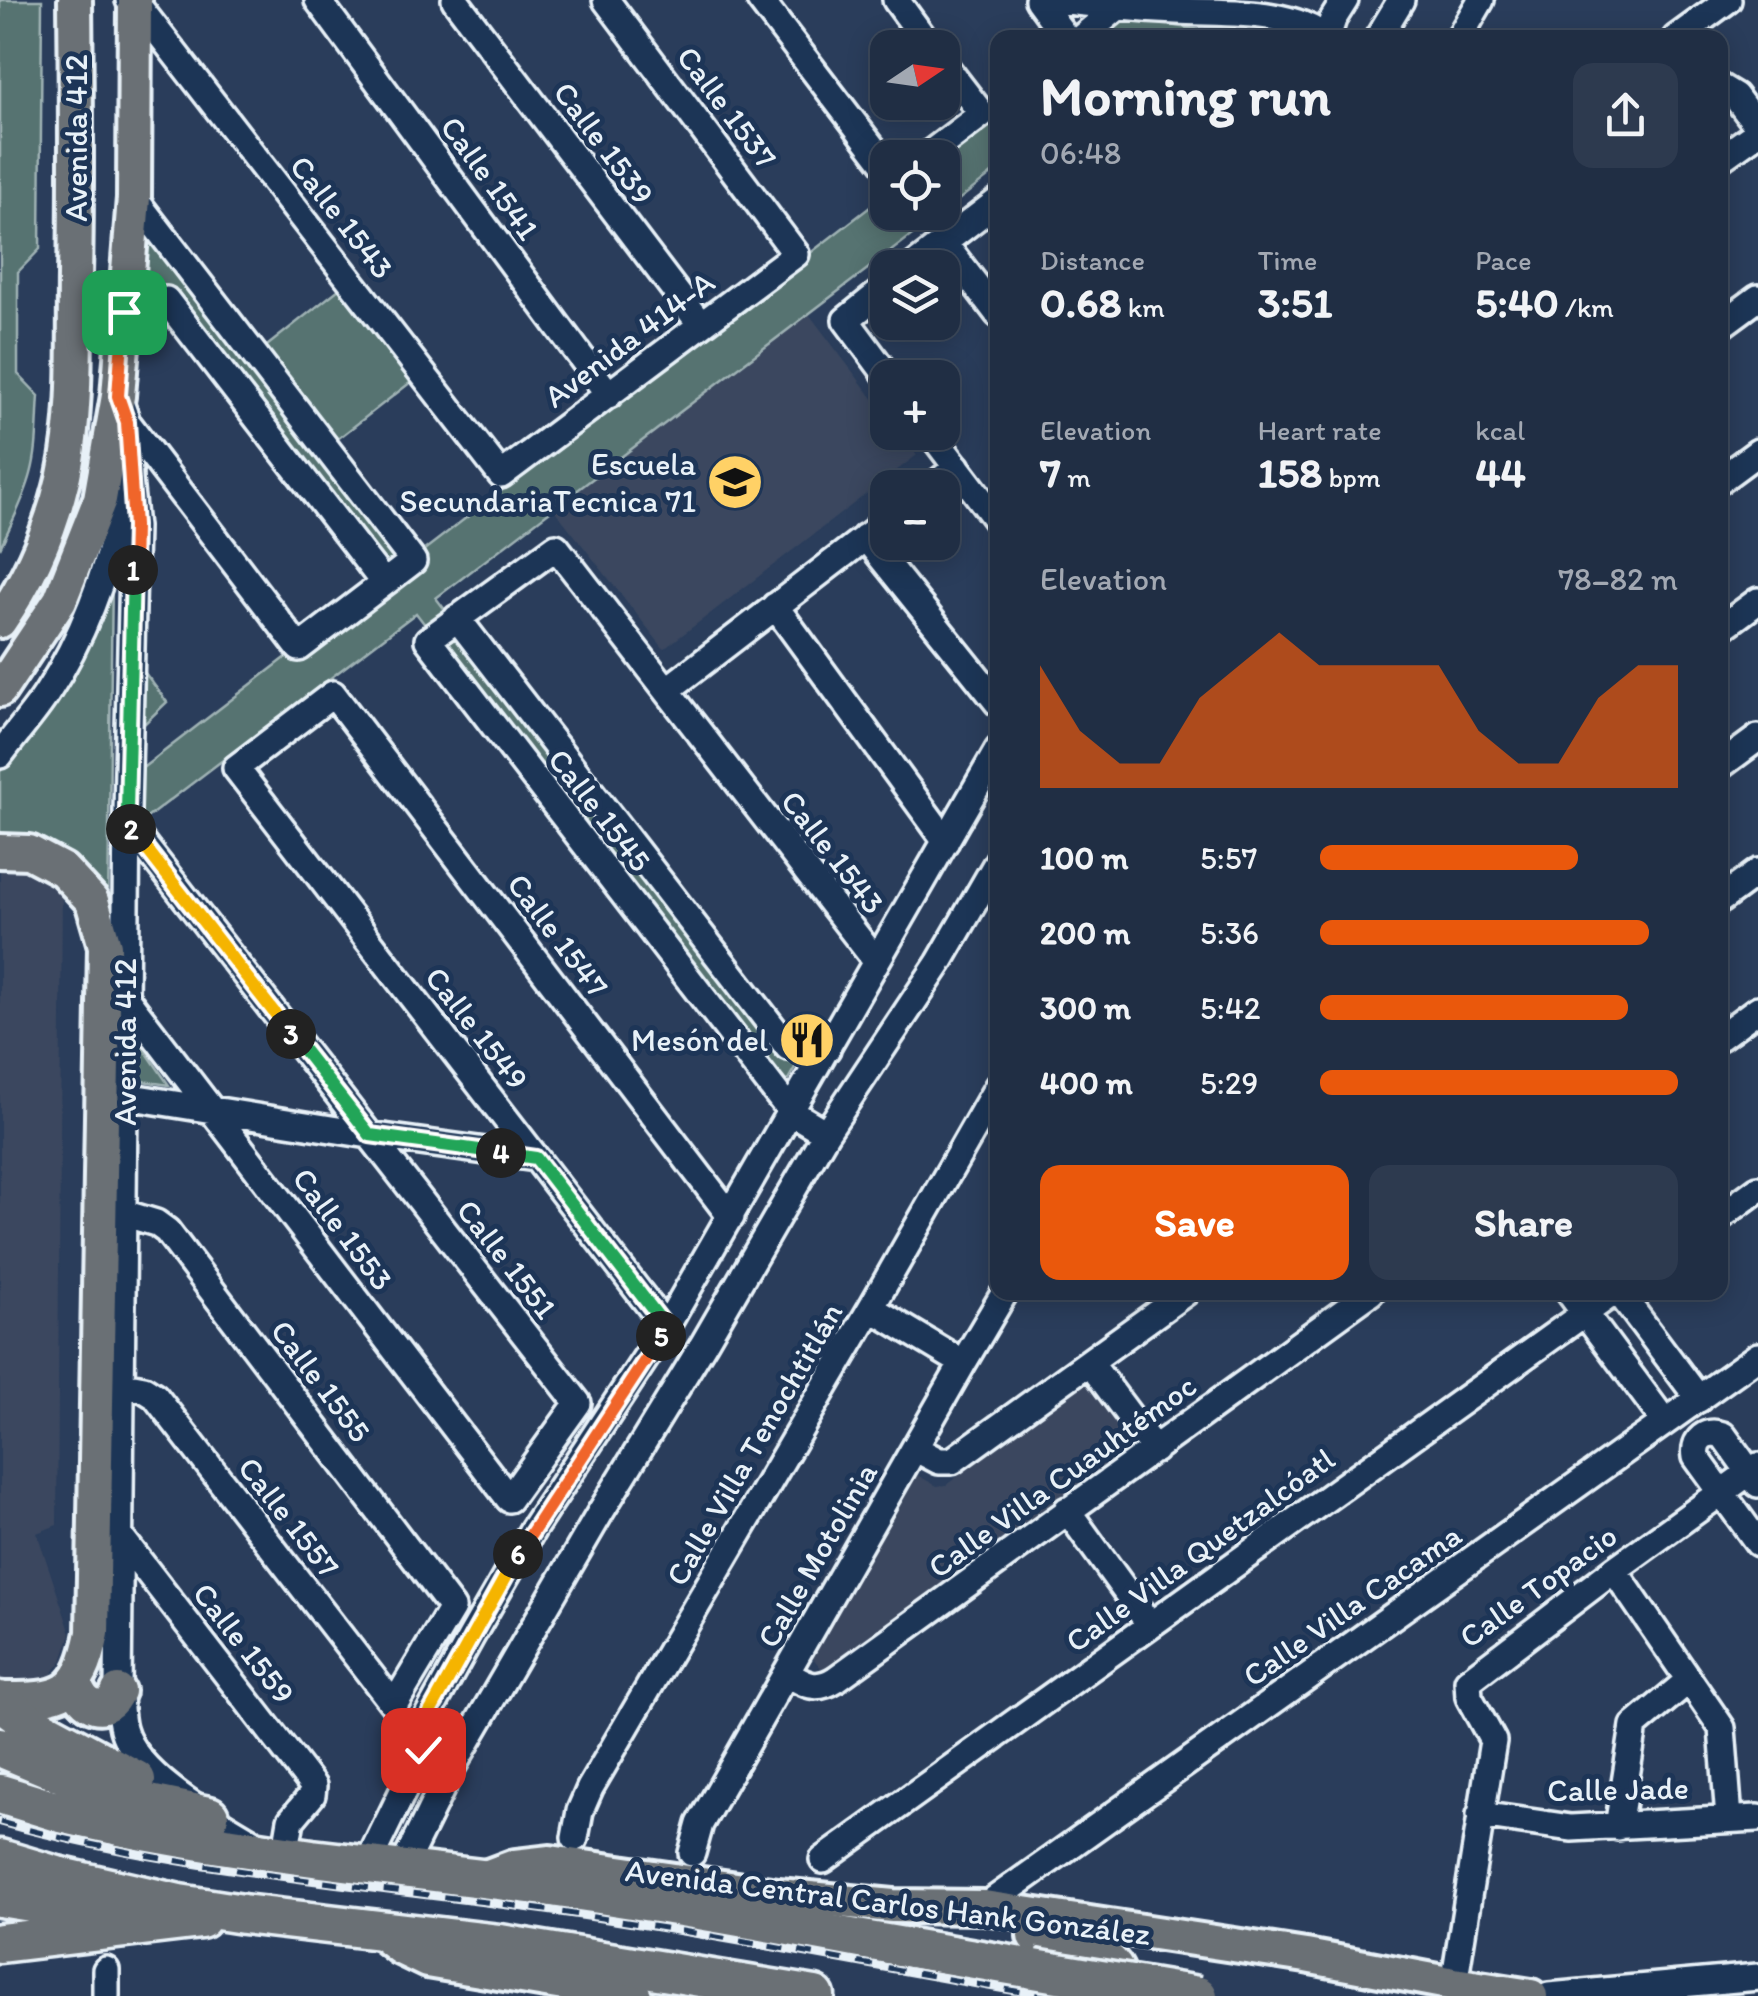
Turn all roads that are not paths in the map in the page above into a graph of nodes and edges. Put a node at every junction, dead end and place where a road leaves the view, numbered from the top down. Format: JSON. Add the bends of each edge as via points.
{"nodes":[{"id":1,"x":75,"y":0,"type":"edge"},
{"id":2,"x":318,"y":0,"type":"edge"},
{"id":3,"x":455,"y":0,"type":"edge"},
{"id":4,"x":606,"y":0,"type":"edge"},
{"id":5,"x":760,"y":0,"type":"edge"},
{"id":6,"x":896,"y":0,"type":"edge"},
{"id":7,"x":1038,"y":0,"type":"edge"},
{"id":8,"x":1060,"y":0,"type":"edge"},
{"id":9,"x":1345,"y":0,"type":"edge"},
{"id":10,"x":1401,"y":0,"type":"edge"},
{"id":11,"x":1481,"y":0,"type":"edge"},
{"id":12,"x":1728,"y":0,"type":"edge"},
{"id":13,"x":133,"y":1,"type":"edge"},
{"id":14,"x":1118,"y":7,"type":"junction"},
{"id":15,"x":1259,"y":16,"type":"junction"},
{"id":16,"x":918,"y":30,"type":"edge"},
{"id":17,"x":1060,"y":30,"type":"edge"},
{"id":18,"x":1091,"y":30,"type":"edge"},
{"id":19,"x":1272,"y":30,"type":"edge"},
{"id":20,"x":1318,"y":30,"type":"edge"},
{"id":21,"x":1330,"y":30,"type":"edge"},
{"id":22,"x":1383,"y":30,"type":"edge"},
{"id":23,"x":1464,"y":30,"type":"edge"},
{"id":24,"x":1687,"y":30,"type":"edge"},
{"id":25,"x":960,"y":85,"type":"edge"},
{"id":26,"x":1728,"y":92,"type":"edge"},
{"id":27,"x":1758,"y":129,"type":"edge"},
{"id":28,"x":948,"y":140,"type":"edge"},
{"id":29,"x":870,"y":144,"type":"edge"},
{"id":30,"x":1728,"y":153,"type":"edge"},
{"id":31,"x":134,"y":198,"type":"junction"},
{"id":32,"x":990,"y":206,"type":"edge"},
{"id":33,"x":944,"y":242,"type":"junction"},
{"id":34,"x":934,"y":250,"type":"edge"},
{"id":35,"x":796,"y":254,"type":"joint"},
{"id":36,"x":1758,"y":298,"type":"edge"},
{"id":37,"x":870,"y":301,"type":"edge"},
{"id":38,"x":990,"y":303,"type":"edge"},
{"id":39,"x":124,"y":312,"type":"junction"},
{"id":40,"x":1728,"y":320,"type":"edge"},
{"id":41,"x":701,"y":325,"type":"junction"},
{"id":42,"x":876,"y":360,"type":"edge"},
{"id":43,"x":269,"y":373,"type":"junction"},
{"id":44,"x":609,"y":395,"type":"junction"},
{"id":45,"x":240,"y":396,"type":"junction"},
{"id":46,"x":122,"y":409,"type":"junction"},
{"id":47,"x":944,"y":450,"type":"edge"},
{"id":48,"x":1758,"y":452,"type":"edge"},
{"id":49,"x":957,"y":468,"type":"junction"},
{"id":50,"x":954,"y":470,"type":"edge"},
{"id":51,"x":1728,"y":474,"type":"edge"},
{"id":52,"x":501,"y":476,"type":"joint"},
{"id":53,"x":129,"y":480,"type":"junction"},
{"id":54,"x":990,"y":511,"type":"edge"},
{"id":55,"x":870,"y":533,"type":"edge"},
{"id":56,"x":865,"y":537,"type":"junction"},
{"id":57,"x":384,"y":584,"type":"junction"},
{"id":58,"x":1758,"y":601,"type":"edge"},
{"id":59,"x":776,"y":606,"type":"junction"},
{"id":60,"x":458,"y":618,"type":"junction"},
{"id":61,"x":0,"y":622,"type":"edge"},
{"id":62,"x":1728,"y":623,"type":"edge"},
{"id":63,"x":0,"y":690,"type":"edge"},
{"id":64,"x":667,"y":690,"type":"junction"},
{"id":65,"x":990,"y":693,"type":"edge"},
{"id":66,"x":334,"y":694,"type":"joint"},
{"id":67,"x":1758,"y":738,"type":"edge"},
{"id":68,"x":0,"y":754,"type":"edge"},
{"id":69,"x":1728,"y":760,"type":"edge"},
{"id":70,"x":990,"y":764,"type":"edge"},
{"id":71,"x":127,"y":824,"type":"junction"},
{"id":72,"x":946,"y":841,"type":"junction"},
{"id":73,"x":0,"y":851,"type":"edge"},
{"id":74,"x":1758,"y":872,"type":"edge"},
{"id":75,"x":990,"y":875,"type":"edge"},
{"id":76,"x":1728,"y":894,"type":"edge"},
{"id":77,"x":876,"y":960,"type":"junction"},
{"id":78,"x":748,"y":995,"type":"junction"},
{"id":79,"x":126,"y":998,"type":"junction"},
{"id":80,"x":1758,"y":1009,"type":"edge"},
{"id":81,"x":721,"y":1020,"type":"junction"},
{"id":82,"x":1728,"y":1031,"type":"edge"},
{"id":83,"x":827,"y":1049,"type":"junction"},
{"id":84,"x":125,"y":1096,"type":"junction"},
{"id":85,"x":990,"y":1100,"type":"edge"},
{"id":86,"x":212,"y":1111,"type":"junction"},
{"id":87,"x":791,"y":1112,"type":"junction"},
{"id":88,"x":826,"y":1133,"type":"junction"},
{"id":89,"x":370,"y":1135,"type":"junction"},
{"id":90,"x":536,"y":1158,"type":"junction"},
{"id":91,"x":1758,"y":1189,"type":"edge"},
{"id":92,"x":1728,"y":1210,"type":"edge"},
{"id":93,"x":123,"y":1213,"type":"junction"},
{"id":94,"x":731,"y":1217,"type":"junction"},
{"id":95,"x":1000,"y":1300,"type":"edge"},
{"id":96,"x":1175,"y":1300,"type":"edge"},
{"id":97,"x":1360,"y":1300,"type":"edge"},
{"id":98,"x":1623,"y":1300,"type":"edge"},
{"id":99,"x":1577,"y":1303,"type":"edge"},
{"id":100,"x":871,"y":1308,"type":"junction"},
{"id":101,"x":666,"y":1327,"type":"junction"},
{"id":102,"x":1758,"y":1356,"type":"edge"},
{"id":103,"x":962,"y":1363,"type":"junction"},
{"id":104,"x":1090,"y":1363,"type":"junction"},
{"id":105,"x":123,"y":1385,"type":"junction"},
{"id":106,"x":1699,"y":1399,"type":"junction"},
{"id":107,"x":578,"y":1403,"type":"joint"},
{"id":108,"x":1665,"y":1422,"type":"junction"},
{"id":109,"x":916,"y":1448,"type":"junction"},
{"id":110,"x":1155,"y":1450,"type":"junction"},
{"id":111,"x":1755,"y":1474,"type":"edge"},
{"id":112,"x":1722,"y":1492,"type":"junction"},
{"id":113,"x":1068,"y":1510,"type":"junction"},
{"id":114,"x":120,"y":1536,"type":"junction"},
{"id":115,"x":1758,"y":1542,"type":"edge"},
{"id":116,"x":1614,"y":1570,"type":"junction"},
{"id":117,"x":1150,"y":1626,"type":"junction"},
{"id":118,"x":786,"y":1672,"type":"junction"},
{"id":119,"x":1689,"y":1680,"type":"junction"},
{"id":120,"x":76,"y":1683,"type":"junction"},
{"id":121,"x":118,"y":1690,"type":"junction"},
{"id":122,"x":0,"y":1700,"type":"edge"},
{"id":123,"x":394,"y":1705,"type":"joint"},
{"id":124,"x":0,"y":1747,"type":"edge"},
{"id":125,"x":423,"y":1750,"type":"junction"},
{"id":126,"x":450,"y":1772,"type":"junction"},
{"id":127,"x":0,"y":1794,"type":"edge"},
{"id":128,"x":195,"y":1807,"type":"junction"},
{"id":129,"x":1480,"y":1815,"type":"junction"},
{"id":130,"x":1758,"y":1818,"type":"edge"},
{"id":131,"x":1729,"y":1819,"type":"junction"},
{"id":132,"x":1618,"y":1827,"type":"junction"},
{"id":133,"x":575,"y":1838,"type":"dead end"},
{"id":134,"x":692,"y":1853,"type":"dead end"},
{"id":135,"x":279,"y":1854,"type":"junction"},
{"id":136,"x":0,"y":1860,"type":"edge"},
{"id":137,"x":823,"y":1860,"type":"dead end"},
{"id":138,"x":384,"y":1867,"type":"junction"},
{"id":139,"x":484,"y":1878,"type":"junction"},
{"id":140,"x":0,"y":1897,"type":"edge"},
{"id":141,"x":168,"y":1902,"type":"junction"},
{"id":142,"x":893,"y":1906,"type":"junction"},
{"id":143,"x":984,"y":1907,"type":"junction"},
{"id":144,"x":243,"y":1914,"type":"junction"},
{"id":145,"x":376,"y":1929,"type":"junction"},
{"id":146,"x":0,"y":1944,"type":"edge"},
{"id":147,"x":1758,"y":1978,"type":"edge"},
{"id":148,"x":1454,"y":1984,"type":"junction"},
{"id":149,"x":634,"y":1996,"type":"edge"},
{"id":150,"x":816,"y":1996,"type":"edge"},
{"id":151,"x":1126,"y":1996,"type":"edge"},
{"id":152,"x":1198,"y":1996,"type":"edge"},
{"id":153,"x":1531,"y":1996,"type":"edge"},
{"id":154,"x":1549,"y":1996,"type":"edge"}],
"edges":[{"from":1,"to":61,"type":"main road","name":"Avenida 412","via":[[72,417],[53,517]]},
{"from":2,"to":44,"type":"street","name":"Calle 1541"},
{"from":3,"to":41,"type":"street","name":"Calle 1539"},
{"from":4,"to":35,"type":"street","name":"Calle 1537"},
{"from":5,"to":29,"type":"street"},
{"from":6,"to":16,"type":"street"},
{"from":7,"to":17,"type":"street"},
{"from":8,"to":14,"type":"street"},
{"from":9,"to":21,"type":"street"},
{"from":10,"to":22,"type":"street"},
{"from":11,"to":23,"type":"street"},
{"from":12,"to":24,"type":"street"},
{"from":13,"to":31,"type":"main road","name":"Avenida 412"},
{"from":13,"to":52,"type":"street","name":"Calle 1543"},
{"from":14,"to":15,"type":"street"},
{"from":14,"to":18,"type":"street"},
{"from":15,"to":19,"type":"street"},
{"from":15,"to":20,"type":"street"},
{"from":25,"to":28,"type":"street","via":[[982,114]]},
{"from":26,"to":27,"type":"street"},
{"from":27,"to":30,"type":"street"},
{"from":31,"to":39,"type":"main road","name":"Avenida 412"},
{"from":31,"to":43,"type":"street"},
{"from":32,"to":33,"type":"street"},
{"from":33,"to":34,"type":"street"},
{"from":33,"to":38,"type":"street"},
{"from":35,"to":41,"type":"street","name":"Avenida 414-A"},
{"from":36,"to":40,"type":"street"},
{"from":37,"to":42,"type":"street","via":[[846,320]]},
{"from":39,"to":45,"type":"street","via":[[166,300]]},
{"from":39,"to":46,"type":"main road","name":"Avenida 412"},
{"from":41,"to":44,"type":"street","name":"Avenida 414-A"},
{"from":43,"to":45,"type":"street"},
{"from":43,"to":57,"type":"street","via":[[413,560]]},
{"from":44,"to":52,"type":"street","name":"Avenida 414-A"},
{"from":45,"to":57,"type":"street"},
{"from":46,"to":53,"type":"street","name":"Avenida 412"},
{"from":46,"to":57,"type":"street","via":[[299,648]]},
{"from":46,"to":63,"type":"main road","name":"Avenida 412","via":[[100,499],[60,600]]},
{"from":47,"to":49,"type":"street"},
{"from":48,"to":51,"type":"street"},
{"from":49,"to":50,"type":"street"},
{"from":49,"to":54,"type":"street"},
{"from":53,"to":68,"type":"street","via":[[77,642]]},
{"from":53,"to":71,"type":"street","name":"Avenida 412","via":[[134,526]]},
{"from":55,"to":56,"type":"street"},
{"from":56,"to":59,"type":"street"},
{"from":56,"to":65,"type":"street"},
{"from":58,"to":62,"type":"street"},
{"from":59,"to":64,"type":"street"},
{"from":59,"to":72,"type":"street"},
{"from":60,"to":64,"type":"street","name":"Calle 1543","via":[[556,546]]},
{"from":60,"to":78,"type":"street","name":"Calle 1545"},
{"from":60,"to":81,"type":"street","name":"Calle 1545","via":[[428,640]]},
{"from":64,"to":77,"type":"street","name":"Calle 1543"},
{"from":66,"to":90,"type":"street","name":"Calle 1549","via":[[236,768]]},
{"from":66,"to":94,"type":"street","name":"Calle 1547"},
{"from":67,"to":69,"type":"street"},
{"from":70,"to":72,"type":"street"},
{"from":71,"to":79,"type":"street","name":"Avenida 412"},
{"from":71,"to":89,"type":"street","name":"Calle 1551"},
{"from":72,"to":77,"type":"street"},
{"from":73,"to":120,"type":"main road","via":[[29,852],[63,870],[92,901],[105,946],[93,1634]]},
{"from":74,"to":76,"type":"street"},
{"from":75,"to":88,"type":"street"},
{"from":77,"to":83,"type":"street"},
{"from":78,"to":81,"type":"street"},
{"from":78,"to":83,"type":"street","name":"Calle 1545","via":[[788,1047]]},
{"from":79,"to":84,"type":"street","name":"Avenida 412"},
{"from":79,"to":86,"type":"street","name":"Calle 1553"},
{"from":80,"to":82,"type":"street"},
{"from":81,"to":87,"type":"street","name":"Calle 1545"},
{"from":83,"to":87,"type":"street"},
{"from":84,"to":86,"type":"street"},
{"from":84,"to":93,"type":"street","name":"Avenida 412"},
{"from":85,"to":100,"type":"street","name":"Calle Villa Tenochtitlán"},
{"from":86,"to":89,"type":"street"},
{"from":86,"to":107,"type":"street","name":"Calle 1553","via":[[509,1498]]},
{"from":87,"to":88,"type":"street","name":"Calle 1545"},
{"from":87,"to":94,"type":"street"},
{"from":88,"to":126,"type":"street"},
{"from":89,"to":90,"type":"street"},
{"from":89,"to":107,"type":"street","name":"Calle 1551"},
{"from":90,"to":101,"type":"street","name":"Calle 1549"},
{"from":91,"to":92,"type":"street"},
{"from":93,"to":105,"type":"street","name":"Avenida 412"},
{"from":93,"to":123,"type":"street","name":"Calle 1555","via":[[167,1231],[452,1608]]},
{"from":94,"to":101,"type":"street"},
{"from":95,"to":103,"type":"street","name":"Calle Motolinia"},
{"from":96,"to":104,"type":"street"},
{"from":97,"to":110,"type":"street","name":"Calle Villa Cuauhtémoc"},
{"from":98,"to":106,"type":"street"},
{"from":99,"to":108,"type":"street"},
{"from":99,"to":117,"type":"street","name":"Calle Villa Quetzalcóatl"},
{"from":100,"to":103,"type":"street"},
{"from":100,"to":133,"type":"street","name":"Calle Villa Tenochtitlán","via":[[590,1788]]},
{"from":101,"to":125,"type":"street","via":[[532,1529],[428,1716]]},
{"from":102,"to":106,"type":"street","name":"Calle Villa Cacama"},
{"from":103,"to":109,"type":"street","name":"Calle Motolinia"},
{"from":104,"to":109,"type":"street","via":[[952,1460],[939,1461]]},
{"from":104,"to":110,"type":"street"},
{"from":105,"to":114,"type":"street","name":"Avenida 412"},
{"from":105,"to":123,"type":"street","name":"Calle 1557","via":[[155,1396]]},
{"from":106,"to":108,"type":"street","name":"Calle Villa Cacama"},
{"from":108,"to":143,"type":"street","name":"Calle Villa Cacama"},
{"from":109,"to":118,"type":"street","name":"Calle Motolinia"},
{"from":110,"to":113,"type":"street","name":"Calle Villa Cuauhtémoc"},
{"from":111,"to":112,"type":"street","name":"Calle Topacio"},
{"from":111,"to":112,"type":"street","via":[[1723,1435],[1701,1436],[1696,1456]]},
{"from":112,"to":115,"type":"street"},
{"from":112,"to":116,"type":"street","name":"Calle Topacio"},
{"from":113,"to":117,"type":"street"},
{"from":113,"to":118,"type":"street","name":"Calle Villa Cuauhtémoc","via":[[827,1684],[808,1686]]},
{"from":114,"to":121,"type":"street","name":"Avenida 412"},
{"from":114,"to":135,"type":"street","name":"Calle 1559","via":[[310,1782],[314,1790],[290,1820]]},
{"from":116,"to":119,"type":"street"},
{"from":116,"to":129,"type":"street","name":"Calle Topacio","via":[[1468,1680],[1468,1696],[1493,1741]]},
{"from":117,"to":137,"type":"street","name":"Calle Villa Quetzalcóatl"},
{"from":118,"to":134,"type":"street","name":"Calle Motolinia","via":[[700,1824]]},
{"from":119,"to":131,"type":"street","via":[[1722,1728]]},
{"from":119,"to":132,"type":"street","via":[[1636,1724]]},
{"from":120,"to":121,"type":"main road","via":[[92,1706],[111,1702]]},
{"from":120,"to":122,"type":"main road","via":[[40,1700]]},
{"from":121,"to":128,"type":"street","name":"Avenida 412","via":[[127,1740],[146,1766]]},
{"from":122,"to":128,"type":"highway","via":[[124,1775]]},
{"from":124,"to":128,"type":"highway","via":[[122,1798]]},
{"from":125,"to":126,"type":"street"},
{"from":125,"to":138,"type":"street"},
{"from":126,"to":138,"type":"street"},
{"from":127,"to":135,"type":"highway","name":"Avenida Central Carlos Hank González","via":[[174,1838]]},
{"from":128,"to":135,"type":"street","name":"Avenida 412"},
{"from":129,"to":132,"type":"street","name":"Calle Jade","via":[[1571,1828]]},
{"from":129,"to":148,"type":"street","name":"Calle Topacio"},
{"from":130,"to":131,"type":"street","name":"Calle Jade"},
{"from":131,"to":132,"type":"street","name":"Calle Jade"},
{"from":135,"to":138,"type":"highway","name":"Avenida Central Carlos Hank González"},
{"from":136,"to":141,"type":"highway"},
{"from":138,"to":139,"type":"highway","name":"Avenida Central Carlos Hank González"},
{"from":139,"to":142,"type":"main road","name":"Avenida Central Carlos Hank González","via":[[550,1862]]},
{"from":139,"to":152,"type":"highway","name":"Avenida Central Carlos Hank González","bridge":true},
{"from":140,"to":141,"type":"highway"},
{"from":141,"to":144,"type":"highway"},
{"from":142,"to":143,"type":"main road","name":"Avenida Central Carlos Hank González"},
{"from":142,"to":151,"type":"main road","via":[[950,1925],[1092,1948],[1113,1963]]},
{"from":143,"to":148,"type":"main road","name":"Avenida Central Carlos Hank González"},
{"from":144,"to":145,"type":"highway"},
{"from":144,"to":146,"type":"highway"},
{"from":145,"to":149,"type":"main road","via":[[427,1961]]},
{"from":145,"to":150,"type":"highway"},
{"from":147,"to":154,"type":"street"},
{"from":148,"to":153,"type":"main road","name":"Avenida Central Carlos Hank González"}]}
